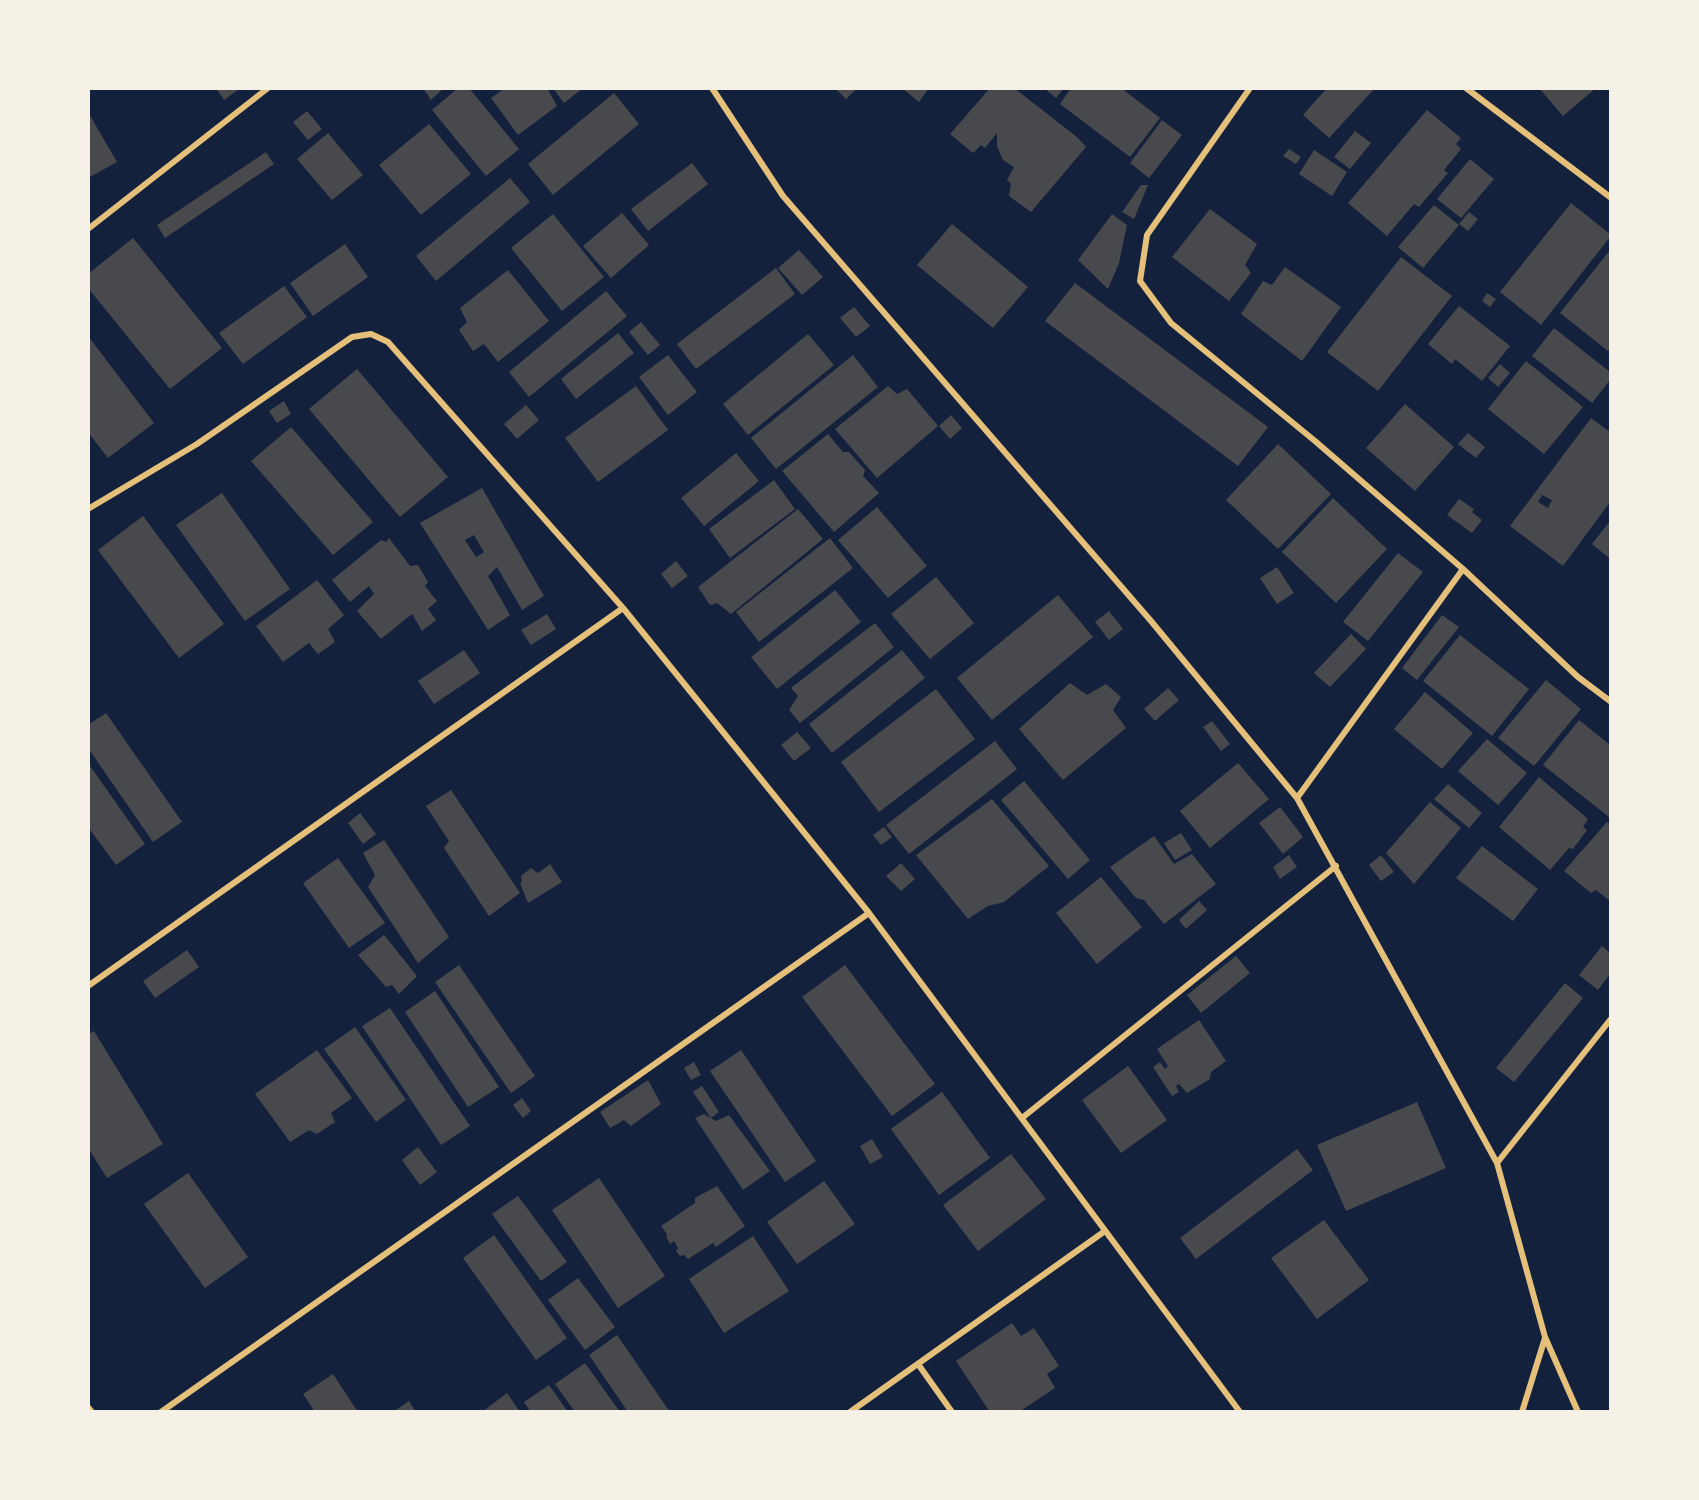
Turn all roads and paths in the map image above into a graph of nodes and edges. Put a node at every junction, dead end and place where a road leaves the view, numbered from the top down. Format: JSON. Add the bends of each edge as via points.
{"nodes":[{"id":1,"x":268,"y":88,"type":"edge"},
{"id":2,"x":712,"y":88,"type":"edge"},
{"id":3,"x":1250,"y":88,"type":"edge"},
{"id":4,"x":1466,"y":88,"type":"edge"},
{"id":5,"x":1611,"y":197,"type":"edge"},
{"id":6,"x":88,"y":229,"type":"edge"},
{"id":7,"x":88,"y":509,"type":"edge"},
{"id":8,"x":1463,"y":569,"type":"junction"},
{"id":9,"x":623,"y":608,"type":"junction"},
{"id":10,"x":1611,"y":701,"type":"edge"},
{"id":11,"x":1297,"y":798,"type":"junction"},
{"id":12,"x":1336,"y":866,"type":"junction"},
{"id":13,"x":869,"y":913,"type":"junction"},
{"id":14,"x":88,"y":986,"type":"edge"},
{"id":15,"x":1611,"y":1020,"type":"edge"},
{"id":16,"x":1022,"y":1118,"type":"junction"},
{"id":17,"x":1497,"y":1163,"type":"junction"},
{"id":18,"x":1105,"y":1231,"type":"junction"},
{"id":19,"x":1545,"y":1338,"type":"junction"},
{"id":20,"x":918,"y":1364,"type":"junction"},
{"id":21,"x":88,"y":1407,"type":"edge"},
{"id":22,"x":92,"y":1412,"type":"edge"},
{"id":23,"x":161,"y":1412,"type":"edge"},
{"id":24,"x":850,"y":1412,"type":"edge"},
{"id":25,"x":952,"y":1412,"type":"edge"},
{"id":26,"x":1240,"y":1412,"type":"edge"},
{"id":27,"x":1522,"y":1412,"type":"edge"},
{"id":28,"x":1578,"y":1412,"type":"edge"}],
"edges":[{"from":1,"to":6,"type":"street"},
{"from":2,"to":11,"type":"street","via":[[783,196],[1143,612]]},
{"from":3,"to":8,"type":"street","via":[[1147,235],[1140,281],[1171,323]]},
{"from":4,"to":5,"type":"street"},
{"from":7,"to":9,"type":"street","via":[[197,444],[351,337],[370,334],[388,342]]},
{"from":8,"to":10,"type":"street","via":[[1578,677]]},
{"from":8,"to":11,"type":"street"},
{"from":9,"to":13,"type":"street"},
{"from":9,"to":14,"type":"street"},
{"from":11,"to":12,"type":"street"},
{"from":12,"to":16,"type":"street"},
{"from":12,"to":17,"type":"street"},
{"from":13,"to":16,"type":"street"},
{"from":13,"to":23,"type":"street"},
{"from":15,"to":17,"type":"street"},
{"from":16,"to":18,"type":"street"},
{"from":17,"to":19,"type":"street"},
{"from":18,"to":20,"type":"street"},
{"from":18,"to":26,"type":"street"},
{"from":19,"to":27,"type":"street"},
{"from":19,"to":28,"type":"street"},
{"from":20,"to":24,"type":"street"},
{"from":20,"to":25,"type":"street"},
{"from":21,"to":22,"type":"street"}]}
